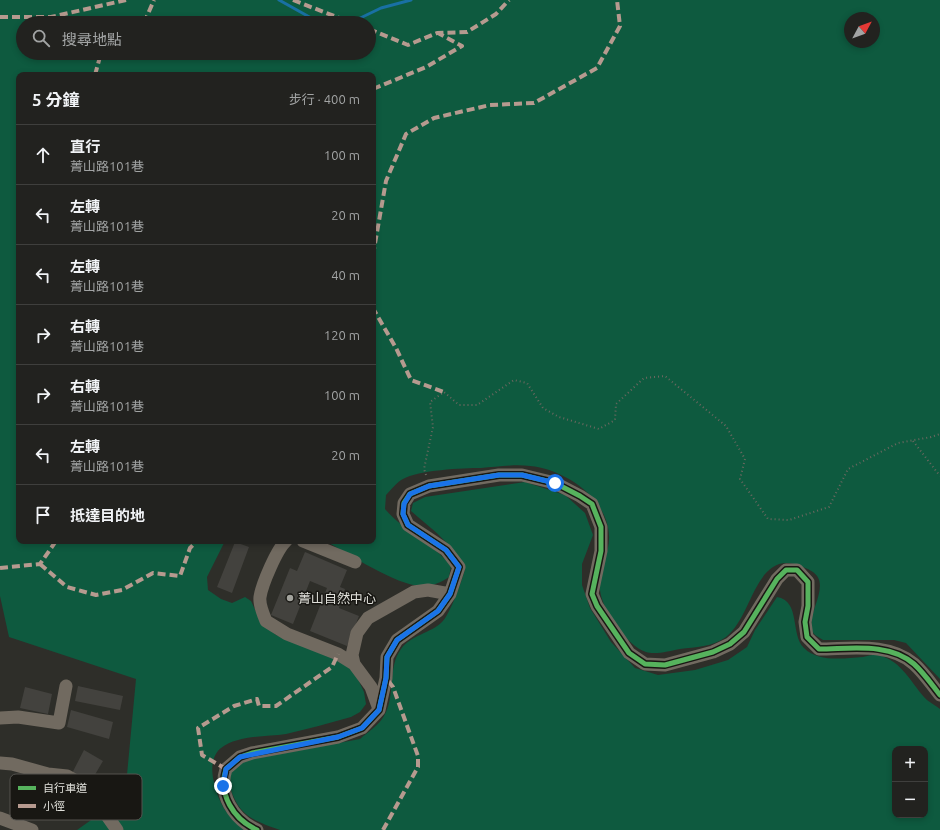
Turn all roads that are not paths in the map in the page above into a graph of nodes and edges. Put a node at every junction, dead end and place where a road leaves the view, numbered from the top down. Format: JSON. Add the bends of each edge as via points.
{"nodes":[{"id":1,"x":283,"y":544,"type":"edge"},
{"id":2,"x":310,"y":544,"type":"edge"},
{"id":3,"x":354,"y":562,"type":"dead end"},
{"id":4,"x":450,"y":594,"type":"junction"},
{"id":5,"x":354,"y":664,"type":"junction"},
{"id":6,"x":66,"y":686,"type":"dead end"},
{"id":7,"x":940,"y":694,"type":"edge"},
{"id":8,"x":379,"y":710,"type":"junction"},
{"id":9,"x":0,"y":718,"type":"edge"},
{"id":10,"x":0,"y":763,"type":"edge"},
{"id":11,"x":48,"y":774,"type":"edge"},
{"id":12,"x":0,"y":818,"type":"edge"},
{"id":13,"x":110,"y":820,"type":"edge"},
{"id":14,"x":32,"y":830,"type":"edge"},
{"id":15,"x":117,"y":830,"type":"edge"},
{"id":16,"x":257,"y":830,"type":"edge"}],
"edges":[{"from":1,"to":5,"type":"street","via":[[275,557],[260,597],[266,621],[287,634],[338,654]]},
{"from":2,"to":3,"type":"street"},
{"from":4,"to":5,"type":"street","via":[[428,590],[414,592],[368,618],[357,633],[352,655]]},
{"from":4,"to":7,"type":"street","via":[[459,567],[446,550],[408,525],[403,514],[404,504],[410,494],[429,486],[499,475],[522,475],[555,483],[592,504],[601,526],[601,551],[592,594],[597,606],[629,653],[645,664],[665,665],[713,652],[730,644],[744,632],[777,579],[786,570],[797,570],[808,582],[805,622],[807,637],[819,649],[880,648],[901,655],[914,664]]},
{"from":4,"to":8,"type":"street","via":[[438,611],[397,640],[393,646],[387,657],[386,678]]},
{"from":5,"to":8,"type":"street","via":[[371,687]]},
{"from":6,"to":9,"type":"street","via":[[59,724],[18,717]]},
{"from":8,"to":16,"type":"street","via":[[362,728],[338,737],[252,753],[231,763],[224,777],[226,798],[242,820]]},
{"from":10,"to":11,"type":"street"},
{"from":12,"to":14,"type":"street"},
{"from":13,"to":15,"type":"street"}]}
